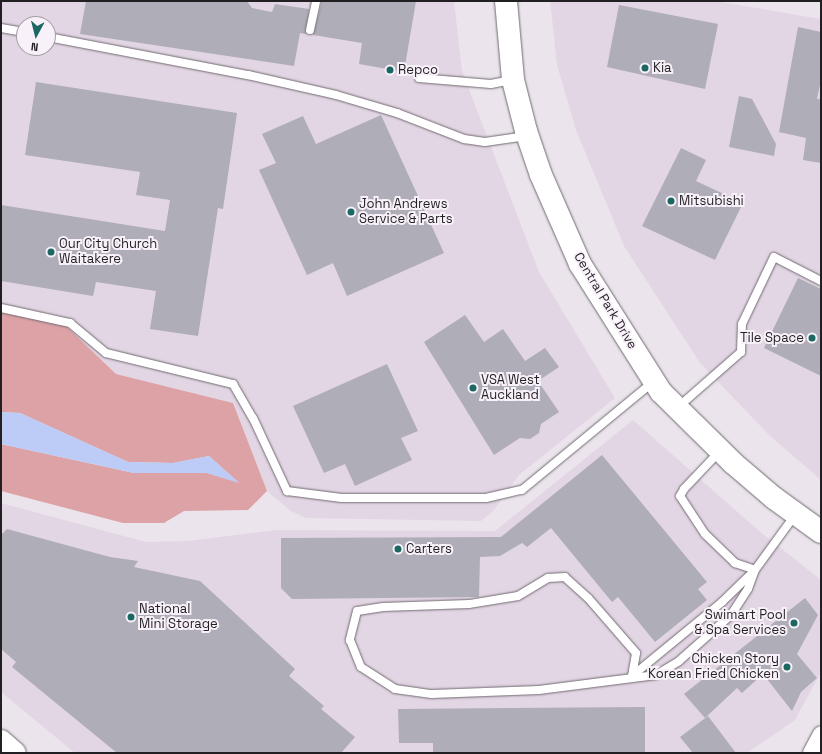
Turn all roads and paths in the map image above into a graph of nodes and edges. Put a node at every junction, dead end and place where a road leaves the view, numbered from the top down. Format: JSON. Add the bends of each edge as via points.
{"nodes":[{"id":1,"x":316,"y":1,"type":"edge"},
{"id":2,"x":506,"y":1,"type":"edge"},
{"id":3,"x":1,"y":28,"type":"edge"},
{"id":4,"x":310,"y":30,"type":"dead end"},
{"id":5,"x":16,"y":31,"type":"edge"},
{"id":6,"x":56,"y":39,"type":"edge"},
{"id":7,"x":419,"y":78,"type":"dead end"},
{"id":8,"x":513,"y":80,"type":"junction"},
{"id":9,"x":527,"y":136,"type":"junction"},
{"id":10,"x":821,"y":281,"type":"edge"},
{"id":11,"x":1,"y":308,"type":"edge"},
{"id":12,"x":653,"y":381,"type":"junction"},
{"id":13,"x":677,"y":408,"type":"junction"},
{"id":14,"x":721,"y":451,"type":"junction"},
{"id":15,"x":796,"y":514,"type":"junction"},
{"id":16,"x":821,"y":532,"type":"edge"},
{"id":17,"x":755,"y":570,"type":"junction"},
{"id":18,"x":632,"y":676,"type":"junction"},
{"id":19,"x":821,"y":734,"type":"edge"},
{"id":20,"x":1,"y":742,"type":"edge"},
{"id":21,"x":15,"y":753,"type":"edge"},
{"id":22,"x":811,"y":753,"type":"edge"}],
"edges":[{"from":1,"to":4,"type":"lane"},
{"from":2,"to":8,"type":"main road","name":"Central Park Drive"},
{"from":3,"to":5,"type":"lane"},
{"from":6,"to":9,"type":"lane","via":[[248,75],[336,95],[397,113],[464,139],[485,142]]},
{"from":7,"to":8,"type":"lane","via":[[491,84]]},
{"from":8,"to":9,"type":"main road","name":"Central Park Drive"},
{"from":9,"to":12,"type":"main road","name":"Central Park Drive","via":[[580,264]]},
{"from":10,"to":13,"type":"lane","via":[[774,257],[742,324],[740,352]]},
{"from":11,"to":12,"type":"lane","via":[[70,323],[106,353],[233,384],[253,418],[287,491],[342,498],[486,498],[522,490]]},
{"from":12,"to":13,"type":"main road","name":"Central Park Drive"},
{"from":13,"to":14,"type":"main road","name":"Central Park Drive"},
{"from":14,"to":15,"type":"main road","name":"Central Park Drive"},
{"from":14,"to":17,"type":"lane","via":[[680,496],[705,534],[720,550],[735,563]]},
{"from":15,"to":16,"type":"main road","name":"Central Park Drive"},
{"from":15,"to":17,"type":"lane"},
{"from":17,"to":18,"type":"lane","via":[[722,602]]},
{"from":17,"to":18,"type":"lane","via":[[748,589],[731,615],[714,633],[679,661],[656,674]]},
{"from":18,"to":18,"type":"lane","via":[[539,690],[432,694],[395,689],[361,667],[350,640],[357,611],[383,607],[469,604],[518,596],[548,578],[565,577],[588,598],[636,653]]},
{"from":19,"to":22,"type":"street"},
{"from":20,"to":21,"type":"main road"}]}
